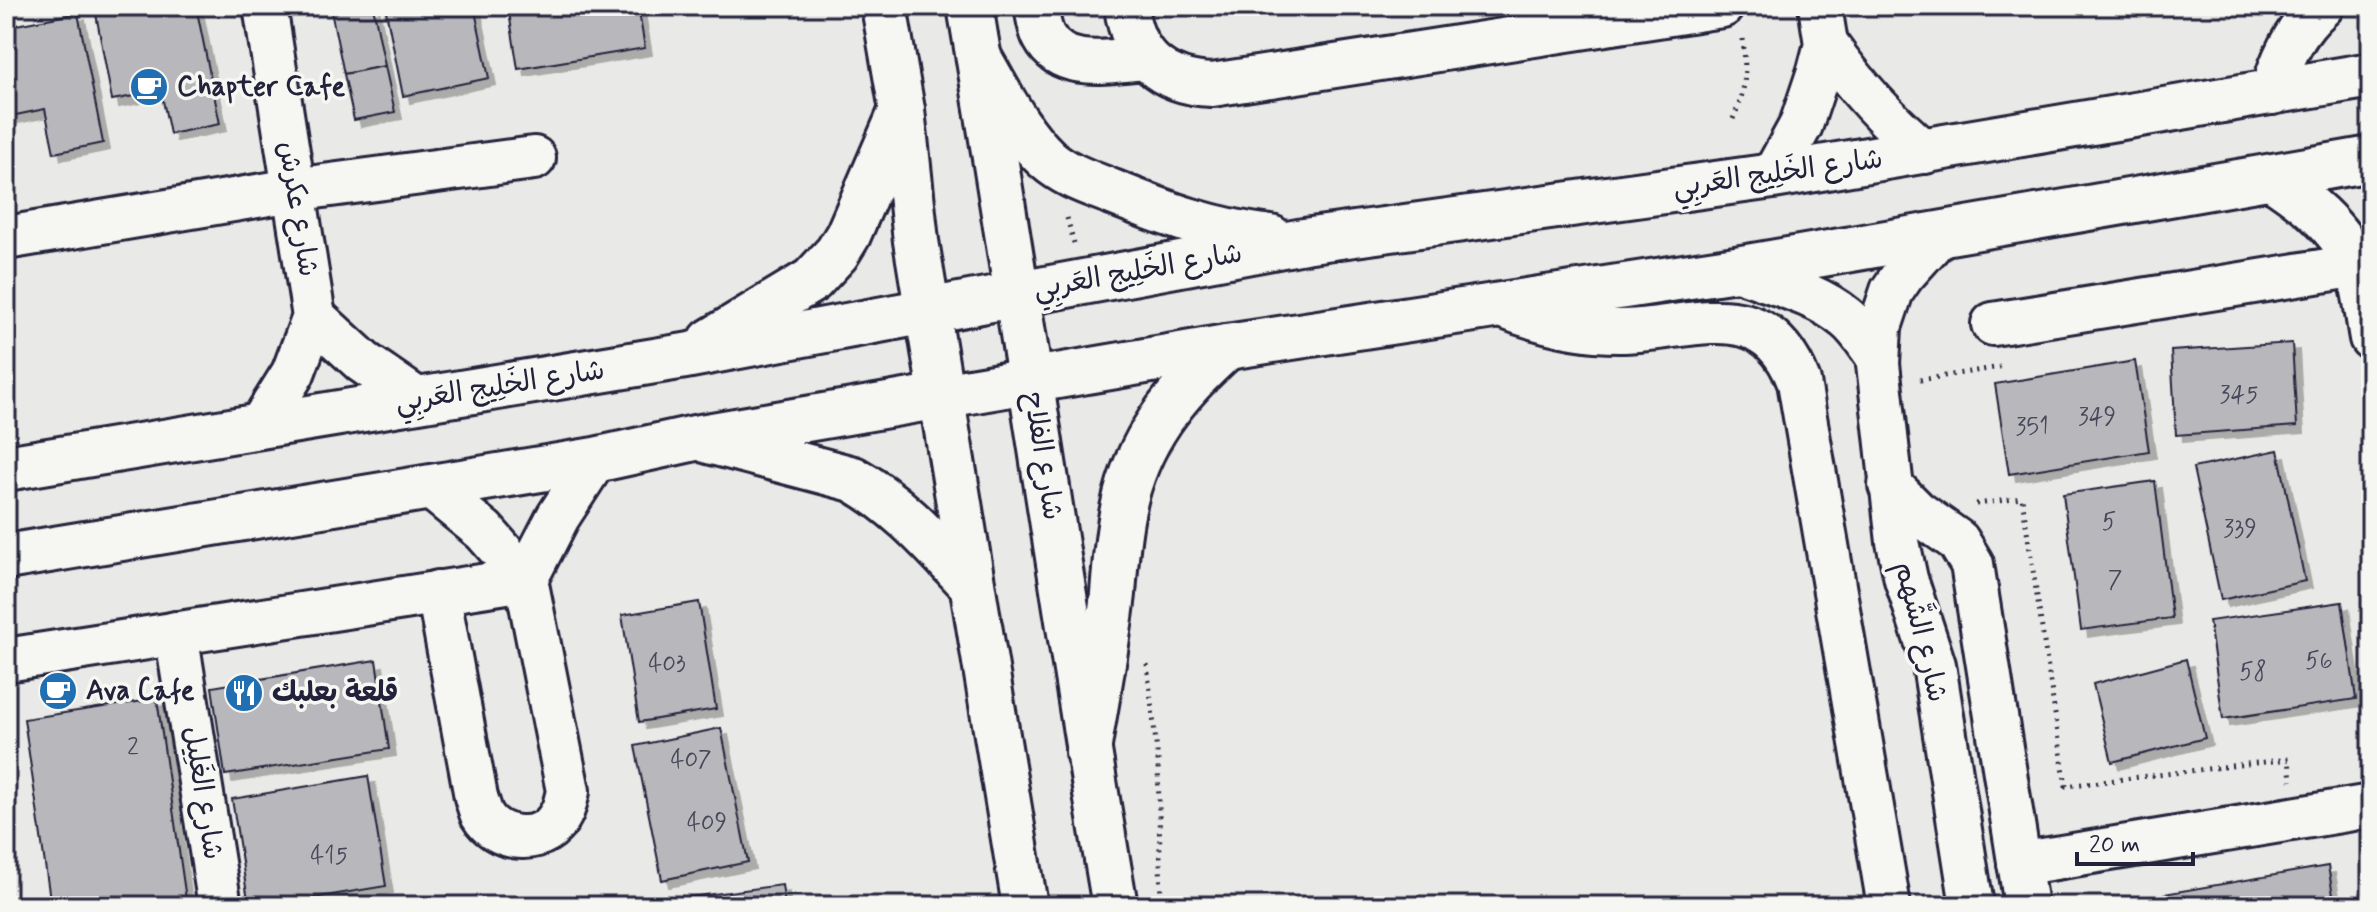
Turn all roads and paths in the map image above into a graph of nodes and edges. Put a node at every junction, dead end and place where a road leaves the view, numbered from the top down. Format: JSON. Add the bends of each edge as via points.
{"nodes":[{"id":1,"x":265,"y":6,"type":"edge"},
{"id":2,"x":884,"y":6,"type":"edge"},
{"id":3,"x":970,"y":6,"type":"edge"},
{"id":4,"x":1036,"y":6,"type":"edge"},
{"id":5,"x":1126,"y":6,"type":"edge"},
{"id":6,"x":2322,"y":6,"type":"edge"},
{"id":7,"x":1732,"y":18,"type":"edge"},
{"id":8,"x":1823,"y":25,"type":"edge"},
{"id":9,"x":979,"y":58,"type":"junction"},
{"id":10,"x":1146,"y":58,"type":"junction"},
{"id":11,"x":2371,"y":75,"type":"edge"},
{"id":12,"x":2272,"y":93,"type":"junction"},
{"id":13,"x":902,"y":110,"type":"junction"},
{"id":14,"x":1733,"y":119,"type":"dead end"},
{"id":15,"x":1925,"y":152,"type":"junction"},
{"id":16,"x":534,"y":158,"type":"dead end"},
{"id":17,"x":2371,"y":159,"type":"edge"},
{"id":18,"x":1773,"y":176,"type":"junction"},
{"id":19,"x":2270,"y":177,"type":"junction"},
{"id":20,"x":293,"y":190,"type":"junction"},
{"id":21,"x":1077,"y":216,"type":"dead end"},
{"id":22,"x":1067,"y":217,"type":"junction"},
{"id":23,"x":1054,"y":219,"type":"dead end"},
{"id":24,"x":1940,"y":234,"type":"junction"},
{"id":25,"x":6,"y":238,"type":"edge"},
{"id":26,"x":1304,"y":241,"type":"junction"},
{"id":27,"x":1076,"y":251,"type":"dead end"},
{"id":28,"x":2366,"y":254,"type":"edge"},
{"id":29,"x":1736,"y":269,"type":"junction"},
{"id":30,"x":1017,"y":294,"type":"junction"},
{"id":31,"x":1499,"y":305,"type":"junction"},
{"id":32,"x":927,"y":311,"type":"junction"},
{"id":33,"x":314,"y":317,"type":"junction"},
{"id":34,"x":1993,"y":324,"type":"dead end"},
{"id":35,"x":2371,"y":338,"type":"edge"},
{"id":36,"x":1227,"y":347,"type":"junction"},
{"id":37,"x":685,"y":356,"type":"junction"},
{"id":38,"x":1878,"y":357,"type":"junction"},
{"id":39,"x":1030,"y":380,"type":"junction"},
{"id":40,"x":1920,"y":380,"type":"dead end"},
{"id":41,"x":1922,"y":394,"type":"dead end"},
{"id":42,"x":941,"y":395,"type":"junction"},
{"id":43,"x":418,"y":400,"type":"junction"},
{"id":44,"x":260,"y":426,"type":"junction"},
{"id":45,"x":695,"y":438,"type":"junction"},
{"id":46,"x":595,"y":460,"type":"junction"},
{"id":47,"x":6,"y":468,"type":"edge"},
{"id":48,"x":1890,"y":485,"type":"junction"},
{"id":49,"x":430,"y":487,"type":"junction"},
{"id":50,"x":1966,"y":506,"type":"dead end"},
{"id":51,"x":1966,"y":551,"type":"junction"},
{"id":52,"x":6,"y":557,"type":"edge"},
{"id":53,"x":1902,"y":562,"type":"junction"},
{"id":54,"x":526,"y":579,"type":"junction"},
{"id":55,"x":972,"y":585,"type":"junction"},
{"id":56,"x":438,"y":592,"type":"junction"},
{"id":57,"x":176,"y":633,"type":"junction"},
{"id":58,"x":1146,"y":656,"type":"dead end"},
{"id":59,"x":6,"y":660,"type":"edge"},
{"id":60,"x":1088,"y":752,"type":"junction"},
{"id":61,"x":2371,"y":806,"type":"edge"},
{"id":62,"x":2295,"y":818,"type":"junction"},
{"id":63,"x":2019,"y":864,"type":"junction"},
{"id":64,"x":220,"y":906,"type":"edge"},
{"id":65,"x":1025,"y":906,"type":"edge"},
{"id":66,"x":1115,"y":906,"type":"edge"},
{"id":67,"x":1161,"y":906,"type":"edge"},
{"id":68,"x":1889,"y":906,"type":"edge"},
{"id":69,"x":1972,"y":906,"type":"edge"},
{"id":70,"x":2026,"y":906,"type":"edge"}],
"edges":[{"from":1,"to":20,"type":"street","name":"شارع عكرش"},
{"from":2,"to":13,"type":"main road"},
{"from":3,"to":9,"type":"main road","name":"شارع الفلاح"},
{"from":4,"to":10,"type":"street","via":[[1043,36],[1060,55],[1089,61]]},
{"from":5,"to":10,"type":"street","via":[[1128,25]]},
{"from":6,"to":12,"type":"street","via":[[2288,48]]},
{"from":7,"to":10,"type":"street","via":[[1212,85],[1176,80]]},
{"from":7,"to":14,"type":"path","via":[[1745,71]]},
{"from":8,"to":15,"type":"street","via":[[1859,88]]},
{"from":8,"to":18,"type":"street","via":[[1806,111]]},
{"from":9,"to":26,"type":"main road","via":[[1034,145],[1066,173],[1188,222]]},
{"from":9,"to":30,"type":"main road","name":"شارع الفلاح"},
{"from":11,"to":12,"type":"main road","name":"شارع الخَلِيج العَربِي"},
{"from":12,"to":15,"type":"main road","name":"شارع الخَلِيج العَربِي"},
{"from":13,"to":32,"type":"main road"},
{"from":13,"to":37,"type":"main road","via":[[848,235],[825,267],[797,291]]},
{"from":15,"to":18,"type":"main road","name":"شارع الخَلِيج العَربِي"},
{"from":16,"to":20,"type":"street"},
{"from":17,"to":19,"type":"main road"},
{"from":18,"to":26,"type":"main road","name":"شارع الخَلِيج العَربِي"},
{"from":19,"to":24,"type":"main road"},
{"from":19,"to":28,"type":"street","via":[[2320,214],[2339,238]]},
{"from":20,"to":25,"type":"street"},
{"from":20,"to":33,"type":"street","name":"شارع عكرش"},
{"from":21,"to":22,"type":"path"},
{"from":22,"to":23,"type":"path"},
{"from":22,"to":27,"type":"path"},
{"from":24,"to":29,"type":"main road"},
{"from":24,"to":38,"type":"street","name":"شارع الشَّهم","via":[[1892,291],[1880,327]]},
{"from":26,"to":30,"type":"main road","name":"شارع الخَلِيج العَربِي"},
{"from":28,"to":34,"type":"street"},
{"from":28,"to":35,"type":"street"},
{"from":29,"to":31,"type":"main road"},
{"from":29,"to":38,"type":"street","via":[[1845,316]]},
{"from":30,"to":32,"type":"main road","name":"شارع الخَلِيج العَربِي"},
{"from":30,"to":39,"type":"main road","name":"شارع الفلاح"},
{"from":31,"to":36,"type":"main road"},
{"from":31,"to":68,"type":"street","via":[[1528,317],[1589,329],[1621,331],[1725,320],[1756,329],[1782,349],[1799,382]]},
{"from":32,"to":37,"type":"main road","name":"شارع الخَلِيج العَربِي"},
{"from":32,"to":42,"type":"main road"},
{"from":33,"to":43,"type":"street","name":"شارع عكرش","via":[[363,362]]},
{"from":33,"to":44,"type":"street","name":"شارع عكرش","via":[[293,373]]},
{"from":36,"to":39,"type":"main road"},
{"from":36,"to":60,"type":"main road","via":[[1170,404],[1138,462],[1123,506]]},
{"from":37,"to":43,"type":"main road","name":"شارع الخَلِيج العَربِي"},
{"from":38,"to":48,"type":"street","name":"شارع الشَّهم"},
{"from":39,"to":42,"type":"main road"},
{"from":39,"to":60,"type":"main road","name":"شارع الفلاح"},
{"from":40,"to":41,"type":"path"},
{"from":42,"to":45,"type":"main road"},
{"from":42,"to":55,"type":"main road"},
{"from":43,"to":44,"type":"main road","name":"شارع الخَلِيج العَربِي"},
{"from":44,"to":47,"type":"main road","name":"شارع الخَلِيج العَربِي"},
{"from":45,"to":46,"type":"main road"},
{"from":45,"to":55,"type":"main road","via":[[853,479],[903,515]]},
{"from":46,"to":49,"type":"main road"},
{"from":46,"to":54,"type":"street"},
{"from":48,"to":51,"type":"street"},
{"from":48,"to":53,"type":"street","name":"شارع الشَّهم"},
{"from":49,"to":52,"type":"main road"},
{"from":49,"to":54,"type":"street","via":[[484,531]]},
{"from":50,"to":62,"type":"path","via":[[2022,498],[2066,786],[2289,759]]},
{"from":51,"to":53,"type":"street","via":[[1926,543]]},
{"from":51,"to":63,"type":"street"},
{"from":53,"to":69,"type":"street","name":"شارع الشَّهم","via":[[1934,665]]},
{"from":54,"to":56,"type":"street"},
{"from":54,"to":56,"type":"street","via":[[568,791],[564,810],[552,827],[535,836],[515,837],[497,830],[483,816]]},
{"from":55,"to":65,"type":"main road"},
{"from":56,"to":57,"type":"street"},
{"from":57,"to":59,"type":"street"},
{"from":57,"to":64,"type":"street","name":"شارع الغَلِيل"},
{"from":58,"to":67,"type":"path","via":[[1158,761]]},
{"from":60,"to":66,"type":"main road","name":"شارع الفلاح"},
{"from":61,"to":62,"type":"street"},
{"from":62,"to":63,"type":"street"},
{"from":63,"to":70,"type":"street"}]}
